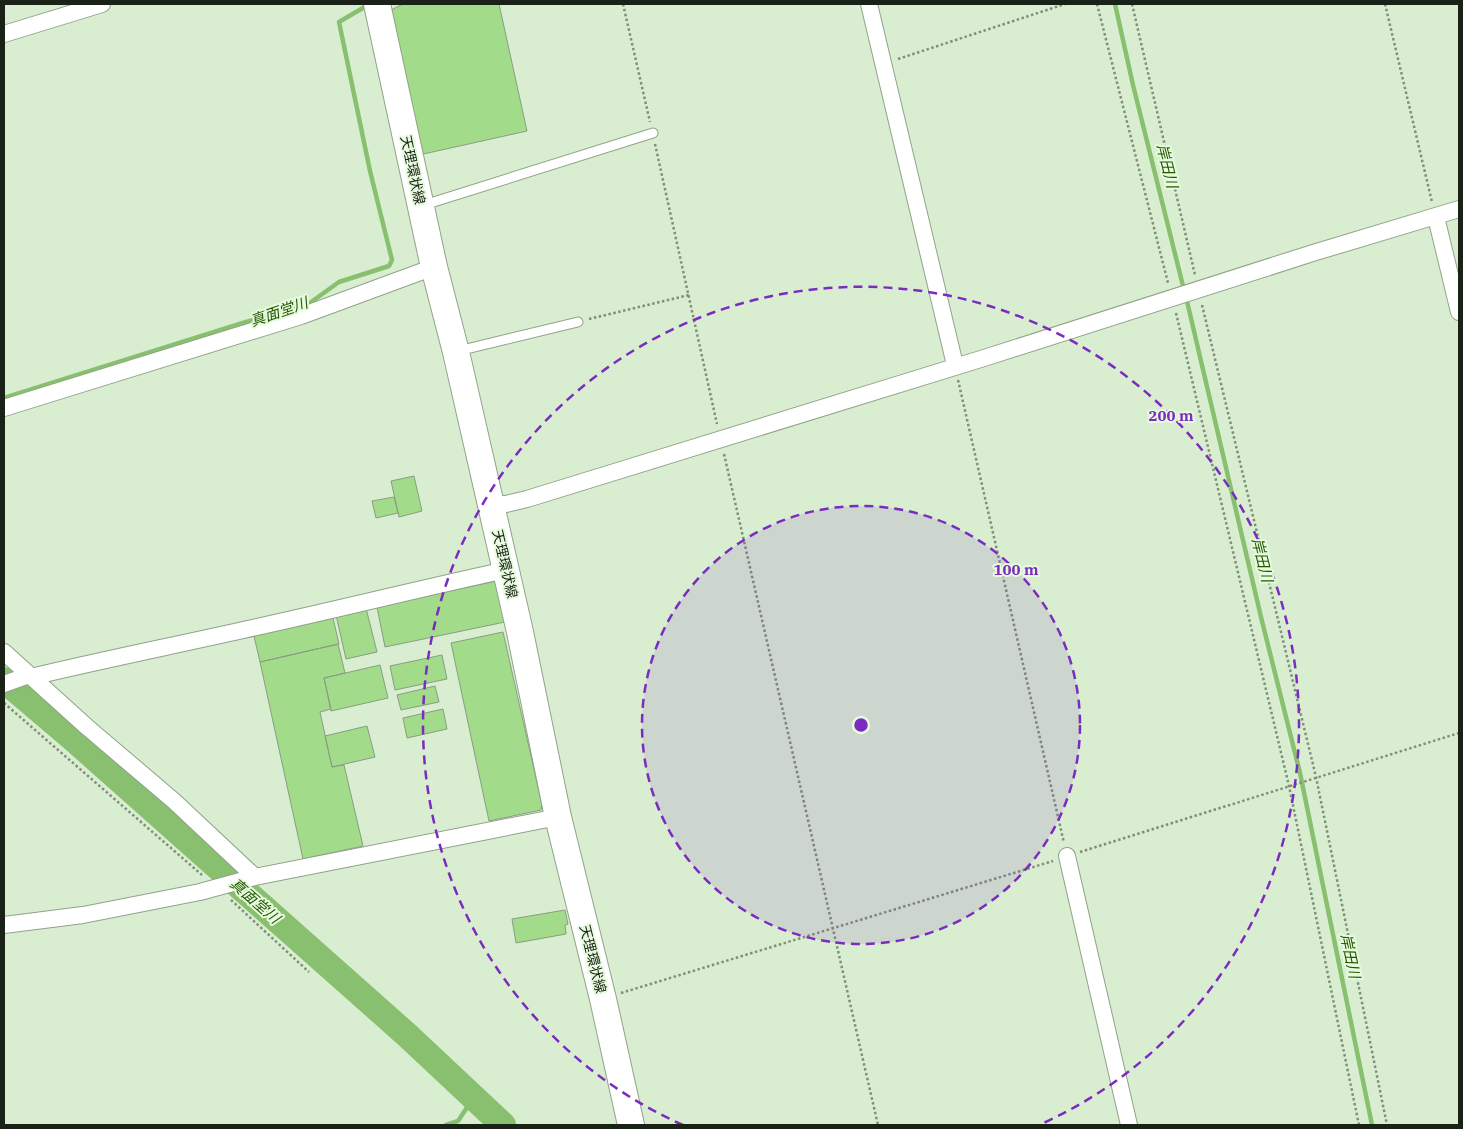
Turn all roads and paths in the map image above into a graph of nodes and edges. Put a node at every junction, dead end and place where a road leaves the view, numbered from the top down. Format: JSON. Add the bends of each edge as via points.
{"nodes":[{"id":1,"x":102,"y":4,"type":"edge"},
{"id":2,"x":623,"y":4,"type":"edge"},
{"id":3,"x":869,"y":4,"type":"edge"},
{"id":4,"x":1065,"y":4,"type":"edge"},
{"id":5,"x":1097,"y":4,"type":"edge"},
{"id":6,"x":1132,"y":4,"type":"edge"},
{"id":7,"x":1385,"y":4,"type":"edge"},
{"id":8,"x":378,"y":8,"type":"edge"},
{"id":9,"x":4,"y":34,"type":"edge"},
{"id":10,"x":883,"y":64,"type":"junction"},
{"id":11,"x":652,"y":133,"type":"junction"},
{"id":12,"x":420,"y":206,"type":"junction"},
{"id":13,"x":1459,"y":209,"type":"edge"},
{"id":14,"x":1436,"y":217,"type":"junction"},
{"id":15,"x":434,"y":267,"type":"junction"},
{"id":16,"x":1198,"y":289,"type":"junction"},
{"id":17,"x":689,"y":295,"type":"junction"},
{"id":18,"x":1172,"y":298,"type":"junction"},
{"id":19,"x":1459,"y":312,"type":"edge"},
{"id":20,"x":578,"y":322,"type":"joint"},
{"id":21,"x":456,"y":352,"type":"junction"},
{"id":22,"x":955,"y":365,"type":"junction"},
{"id":23,"x":4,"y":408,"type":"edge"},
{"id":24,"x":720,"y":439,"type":"junction"},
{"id":25,"x":492,"y":504,"type":"junction"},
{"id":26,"x":506,"y":570,"type":"junction"},
{"id":27,"x":4,"y":652,"type":"edge"},
{"id":28,"x":27,"y":677,"type":"junction"},
{"id":29,"x":4,"y":684,"type":"edge"},
{"id":30,"x":4,"y":703,"type":"edge"},
{"id":31,"x":1459,"y":733,"type":"edge"},
{"id":32,"x":1316,"y":777,"type":"junction"},
{"id":33,"x":1289,"y":786,"type":"junction"},
{"id":34,"x":558,"y":817,"type":"junction"},
{"id":35,"x":1067,"y":856,"type":"junction"},
{"id":36,"x":252,"y":878,"type":"junction"},
{"id":37,"x":220,"y":887,"type":"junction"},
{"id":38,"x":4,"y":925,"type":"edge"},
{"id":39,"x":833,"y":929,"type":"junction"},
{"id":40,"x":309,"y":972,"type":"dead end"},
{"id":41,"x":603,"y":999,"type":"junction"},
{"id":42,"x":630,"y":1125,"type":"edge"},
{"id":43,"x":878,"y":1125,"type":"edge"},
{"id":44,"x":1129,"y":1125,"type":"edge"},
{"id":45,"x":1359,"y":1125,"type":"edge"},
{"id":46,"x":1387,"y":1125,"type":"edge"}],
"edges":[{"from":1,"to":9,"type":"street"},
{"from":2,"to":11,"type":"path"},
{"from":3,"to":10,"type":"street"},
{"from":4,"to":10,"type":"path"},
{"from":5,"to":18,"type":"path"},
{"from":6,"to":16,"type":"path"},
{"from":7,"to":14,"type":"path"},
{"from":8,"to":12,"type":"main road","name":"天理環状線"},
{"from":10,"to":22,"type":"street"},
{"from":11,"to":12,"type":"lane"},
{"from":11,"to":17,"type":"path"},
{"from":12,"to":15,"type":"main road","name":"天理環状線"},
{"from":13,"to":14,"type":"street"},
{"from":14,"to":16,"type":"street"},
{"from":14,"to":19,"type":"street"},
{"from":15,"to":21,"type":"main road","name":"天理環状線"},
{"from":15,"to":23,"type":"street","via":[[301,316]]},
{"from":16,"to":18,"type":"street"},
{"from":16,"to":32,"type":"path"},
{"from":17,"to":20,"type":"path"},
{"from":17,"to":24,"type":"path"},
{"from":18,"to":22,"type":"street"},
{"from":18,"to":33,"type":"path"},
{"from":20,"to":21,"type":"lane"},
{"from":21,"to":25,"type":"main road","name":"天理環状線"},
{"from":22,"to":24,"type":"street"},
{"from":22,"to":35,"type":"path"},
{"from":24,"to":25,"type":"street","via":[[527,499]]},
{"from":24,"to":39,"type":"path"},
{"from":25,"to":26,"type":"main road","name":"天理環状線"},
{"from":26,"to":28,"type":"street"},
{"from":26,"to":34,"type":"main road","name":"天理環状線"},
{"from":27,"to":28,"type":"street"},
{"from":28,"to":29,"type":"street"},
{"from":28,"to":36,"type":"street","via":[[174,801]]},
{"from":30,"to":37,"type":"path"},
{"from":31,"to":32,"type":"path"},
{"from":32,"to":33,"type":"path"},
{"from":32,"to":46,"type":"path"},
{"from":33,"to":35,"type":"path"},
{"from":33,"to":45,"type":"path"},
{"from":34,"to":36,"type":"street"},
{"from":34,"to":41,"type":"main road","name":"天理環状線"},
{"from":35,"to":39,"type":"path"},
{"from":35,"to":44,"type":"street"},
{"from":36,"to":37,"type":"street"},
{"from":37,"to":38,"type":"street","via":[[83,915]]},
{"from":37,"to":40,"type":"path"},
{"from":39,"to":41,"type":"path"},
{"from":39,"to":43,"type":"path"},
{"from":41,"to":42,"type":"main road","name":"天理環状線"}]}
